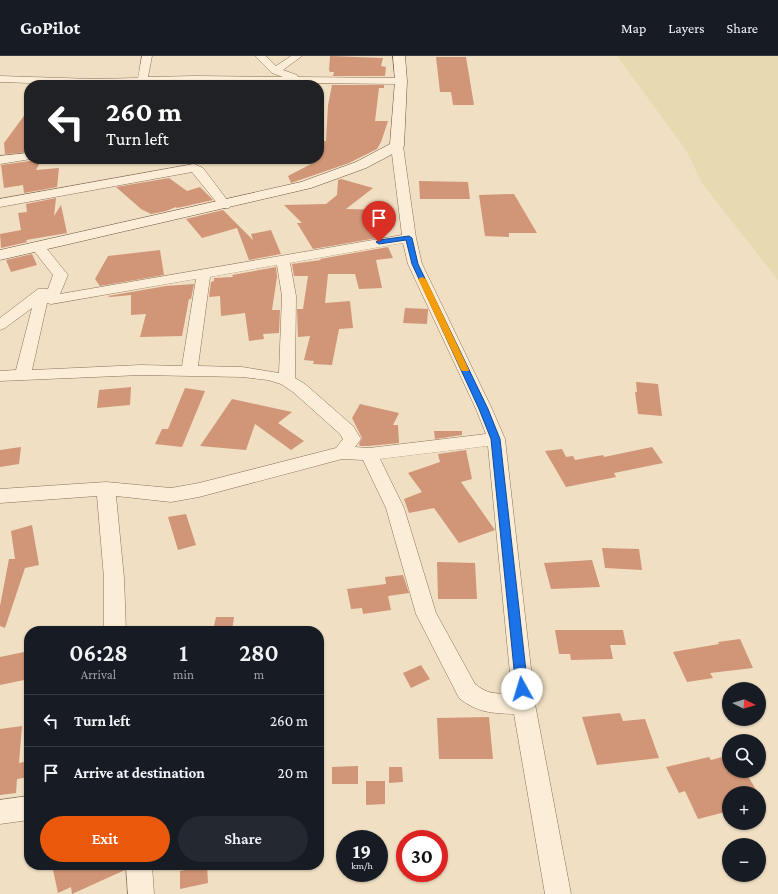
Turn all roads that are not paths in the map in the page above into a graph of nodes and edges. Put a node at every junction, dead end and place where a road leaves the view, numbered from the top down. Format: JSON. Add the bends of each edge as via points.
{"nodes":[{"id":1,"x":147,"y":56,"type":"edge"},
{"id":2,"x":260,"y":56,"type":"edge"},
{"id":3,"x":297,"y":56,"type":"edge"},
{"id":4,"x":399,"y":56,"type":"edge"},
{"id":5,"x":277,"y":71,"type":"junction"},
{"id":6,"x":0,"y":79,"type":"edge"},
{"id":7,"x":298,"y":79,"type":"junction"},
{"id":8,"x":31,"y":80,"type":"edge"},
{"id":9,"x":142,"y":80,"type":"edge"},
{"id":10,"x":169,"y":80,"type":"edge"},
{"id":11,"x":268,"y":80,"type":"junction"},
{"id":12,"x":401,"y":81,"type":"junction"},
{"id":13,"x":396,"y":146,"type":"junction"},
{"id":14,"x":24,"y":157,"type":"edge"},
{"id":15,"x":0,"y":160,"type":"edge"},
{"id":16,"x":0,"y":203,"type":"edge"},
{"id":17,"x":225,"y":205,"type":"junction"},
{"id":18,"x":409,"y":238,"type":"junction"},
{"id":19,"x":38,"y":247,"type":"junction"},
{"id":20,"x":0,"y":254,"type":"edge"},
{"id":21,"x":283,"y":259,"type":"junction"},
{"id":22,"x":204,"y":272,"type":"junction"},
{"id":23,"x":47,"y":296,"type":"junction"},
{"id":24,"x":0,"y":325,"type":"edge"},
{"id":25,"x":189,"y":370,"type":"junction"},
{"id":26,"x":23,"y":374,"type":"junction"},
{"id":27,"x":0,"y":376,"type":"edge"},
{"id":28,"x":287,"y":380,"type":"junction"},
{"id":29,"x":496,"y":439,"type":"junction"},
{"id":30,"x":342,"y":453,"type":"junction"},
{"id":31,"x":369,"y":454,"type":"junction"},
{"id":32,"x":106,"y":489,"type":"junction"},
{"id":33,"x":0,"y":496,"type":"edge"},
{"id":34,"x":115,"y":626,"type":"edge"},
{"id":35,"x":524,"y":704,"type":"junction"},
{"id":36,"x":24,"y":809,"type":"edge"},
{"id":37,"x":0,"y":812,"type":"edge"},
{"id":38,"x":139,"y":870,"type":"edge"},
{"id":39,"x":141,"y":894,"type":"edge"},
{"id":40,"x":558,"y":894,"type":"edge"}],
"edges":[{"from":1,"to":9,"type":"street"},
{"from":2,"to":5,"type":"street"},
{"from":3,"to":5,"type":"street"},
{"from":4,"to":12,"type":"street"},
{"from":5,"to":7,"type":"street"},
{"from":5,"to":11,"type":"street"},
{"from":6,"to":8,"type":"street"},
{"from":7,"to":11,"type":"street"},
{"from":7,"to":12,"type":"street"},
{"from":10,"to":11,"type":"street"},
{"from":12,"to":13,"type":"street"},
{"from":13,"to":17,"type":"street","via":[[330,177]]},
{"from":13,"to":18,"type":"street"},
{"from":14,"to":15,"type":"street"},
{"from":16,"to":17,"type":"street","via":[[194,168],[199,170]]},
{"from":17,"to":19,"type":"street"},
{"from":18,"to":21,"type":"street"},
{"from":18,"to":29,"type":"street","via":[[415,264]]},
{"from":19,"to":20,"type":"street"},
{"from":19,"to":23,"type":"street","via":[[61,275]]},
{"from":21,"to":22,"type":"street"},
{"from":21,"to":28,"type":"street","via":[[289,296]]},
{"from":22,"to":23,"type":"street"},
{"from":22,"to":25,"type":"street"},
{"from":23,"to":24,"type":"street"},
{"from":23,"to":26,"type":"street"},
{"from":25,"to":26,"type":"street"},
{"from":25,"to":28,"type":"street","via":[[242,372]]},
{"from":26,"to":27,"type":"street"},
{"from":28,"to":30,"type":"street","via":[[346,430],[352,439]]},
{"from":29,"to":31,"type":"street"},
{"from":29,"to":35,"type":"street"},
{"from":30,"to":31,"type":"street"},
{"from":30,"to":32,"type":"street","via":[[171,495]]},
{"from":31,"to":35,"type":"street","via":[[395,508],[426,614],[467,691],[479,700],[490,703]]},
{"from":32,"to":33,"type":"street"},
{"from":32,"to":34,"type":"street","via":[[114,578]]},
{"from":35,"to":40,"type":"street"},
{"from":36,"to":37,"type":"street"},
{"from":38,"to":39,"type":"street"}]}
